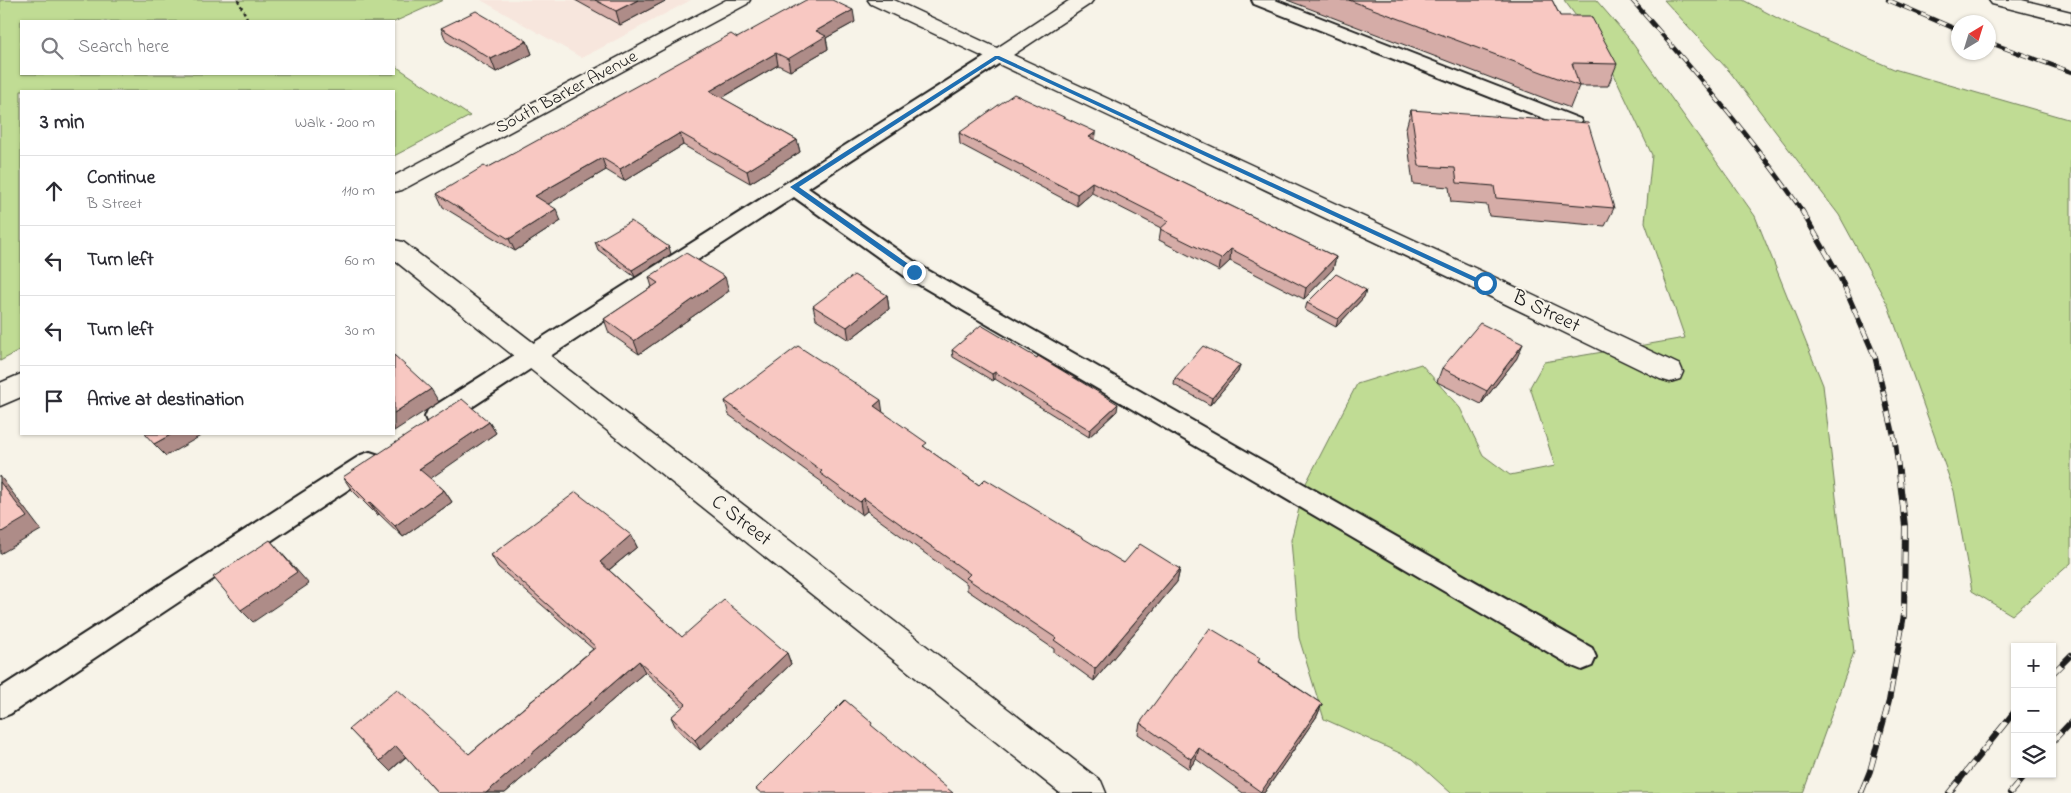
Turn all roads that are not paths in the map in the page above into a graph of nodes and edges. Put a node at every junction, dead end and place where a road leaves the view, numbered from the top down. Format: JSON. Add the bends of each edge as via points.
{"nodes":[{"id":1,"x":740,"y":0,"type":"edge"},
{"id":2,"x":878,"y":0,"type":"edge"},
{"id":3,"x":1084,"y":0,"type":"edge"},
{"id":4,"x":1260,"y":0,"type":"edge"},
{"id":5,"x":1999,"y":0,"type":"edge"},
{"id":6,"x":2071,"y":18,"type":"edge"},
{"id":7,"x":997,"y":57,"type":"junction"},
{"id":8,"x":1574,"y":123,"type":"edge"},
{"id":9,"x":395,"y":184,"type":"edge"},
{"id":10,"x":794,"y":187,"type":"junction"},
{"id":11,"x":395,"y":249,"type":"edge"},
{"id":12,"x":531,"y":356,"type":"junction"},
{"id":13,"x":1670,"y":372,"type":"dead end"},
{"id":14,"x":20,"y":385,"type":"edge"},
{"id":15,"x":0,"y":396,"type":"edge"},
{"id":16,"x":416,"y":431,"type":"edge"},
{"id":17,"x":391,"y":447,"type":"edge"},
{"id":18,"x":1582,"y":657,"type":"dead end"},
{"id":19,"x":0,"y":704,"type":"edge"},
{"id":20,"x":1088,"y":793,"type":"edge"}],
"edges":[{"from":1,"to":9,"type":"street","name":"South Barker Avenue"},
{"from":2,"to":7,"type":"street","name":"B Street"},
{"from":3,"to":7,"type":"street"},
{"from":4,"to":8,"type":"lane"},
{"from":5,"to":6,"type":"street"},
{"from":7,"to":10,"type":"lane"},
{"from":7,"to":13,"type":"street","name":"B Street","via":[[1476,278]]},
{"from":10,"to":12,"type":"lane"},
{"from":10,"to":18,"type":"lane","via":[[914,272]]},
{"from":11,"to":12,"type":"street","name":"C Street"},
{"from":12,"to":16,"type":"lane"},
{"from":12,"to":20,"type":"street","name":"C Street"},
{"from":14,"to":15,"type":"street"},
{"from":17,"to":19,"type":"lane"}]}
